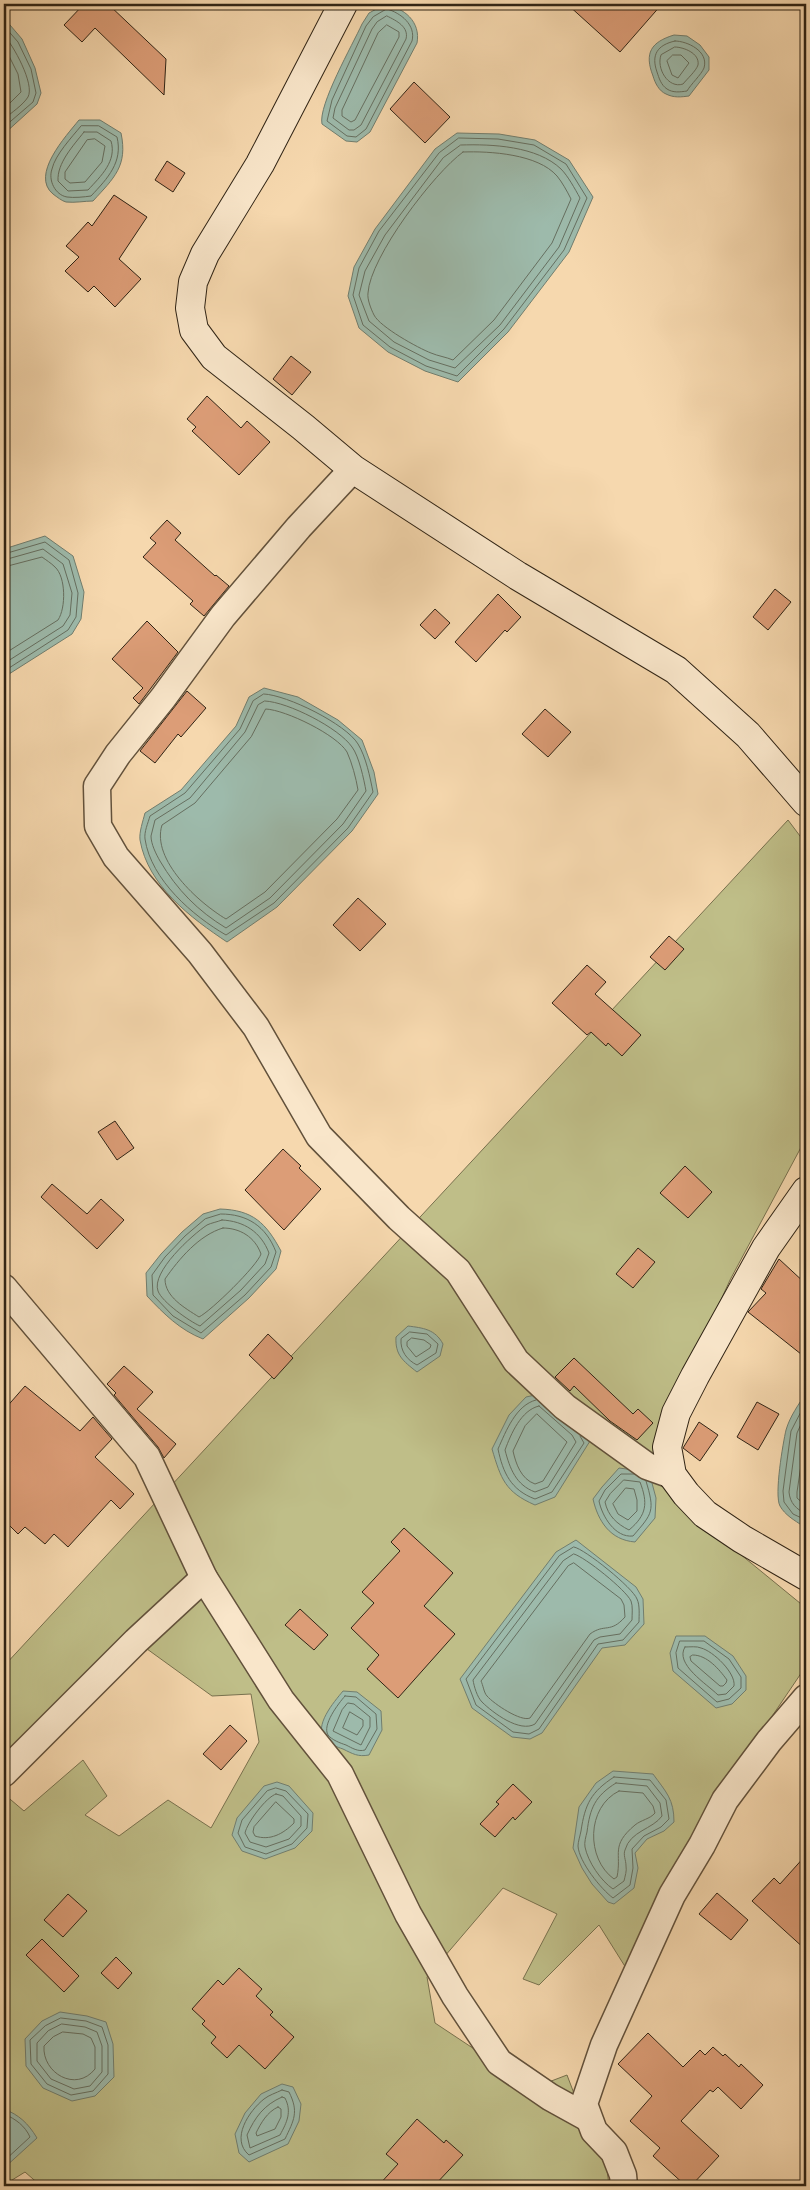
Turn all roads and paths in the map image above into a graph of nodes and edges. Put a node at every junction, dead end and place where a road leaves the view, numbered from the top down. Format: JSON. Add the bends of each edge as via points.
{"nodes":[{"id":1,"x":343,"y":4,"type":"edge"},
{"id":2,"x":353,"y":469,"type":"junction"},
{"id":3,"x":806,"y":802,"type":"edge"},
{"id":4,"x":806,"y":1191,"type":"edge"},
{"id":5,"x":4,"y":1288,"type":"edge"},
{"id":6,"x":672,"y":1475,"type":"junction"},
{"id":7,"x":806,"y":1576,"type":"edge"},
{"id":8,"x":204,"y":1578,"type":"junction"},
{"id":9,"x":806,"y":1698,"type":"edge"},
{"id":10,"x":4,"y":1773,"type":"edge"},
{"id":11,"x":588,"y":2118,"type":"junction"},
{"id":12,"x":624,"y":2186,"type":"edge"}],
"edges":[{"from":1,"to":2,"type":"street","via":[[260,164],[205,254],[193,282],[190,308],[194,330],[214,357]]},
{"from":2,"to":3,"type":"street","via":[[518,576],[676,670],[748,735]]},
{"from":2,"to":6,"type":"street","via":[[223,616],[118,754],[97,786],[98,826],[116,857],[200,953],[256,1027],[318,1136],[399,1218],[458,1271],[516,1361],[565,1407],[647,1466]]},
{"from":4,"to":6,"type":"street","via":[[766,1248],[676,1413],[667,1447]]},
{"from":5,"to":8,"type":"street","via":[[147,1457]]},
{"from":6,"to":7,"type":"street","via":[[706,1514]]},
{"from":8,"to":10,"type":"street"},
{"from":8,"to":11,"type":"street","via":[[281,1700],[340,1774],[408,1914],[455,1996],[500,2062],[550,2097]]},
{"from":9,"to":11,"type":"street","via":[[724,1800],[702,1846],[672,1895],[604,2045],[584,2104]]},
{"from":11,"to":12,"type":"street","via":[[594,2131],[614,2152]]}]}
